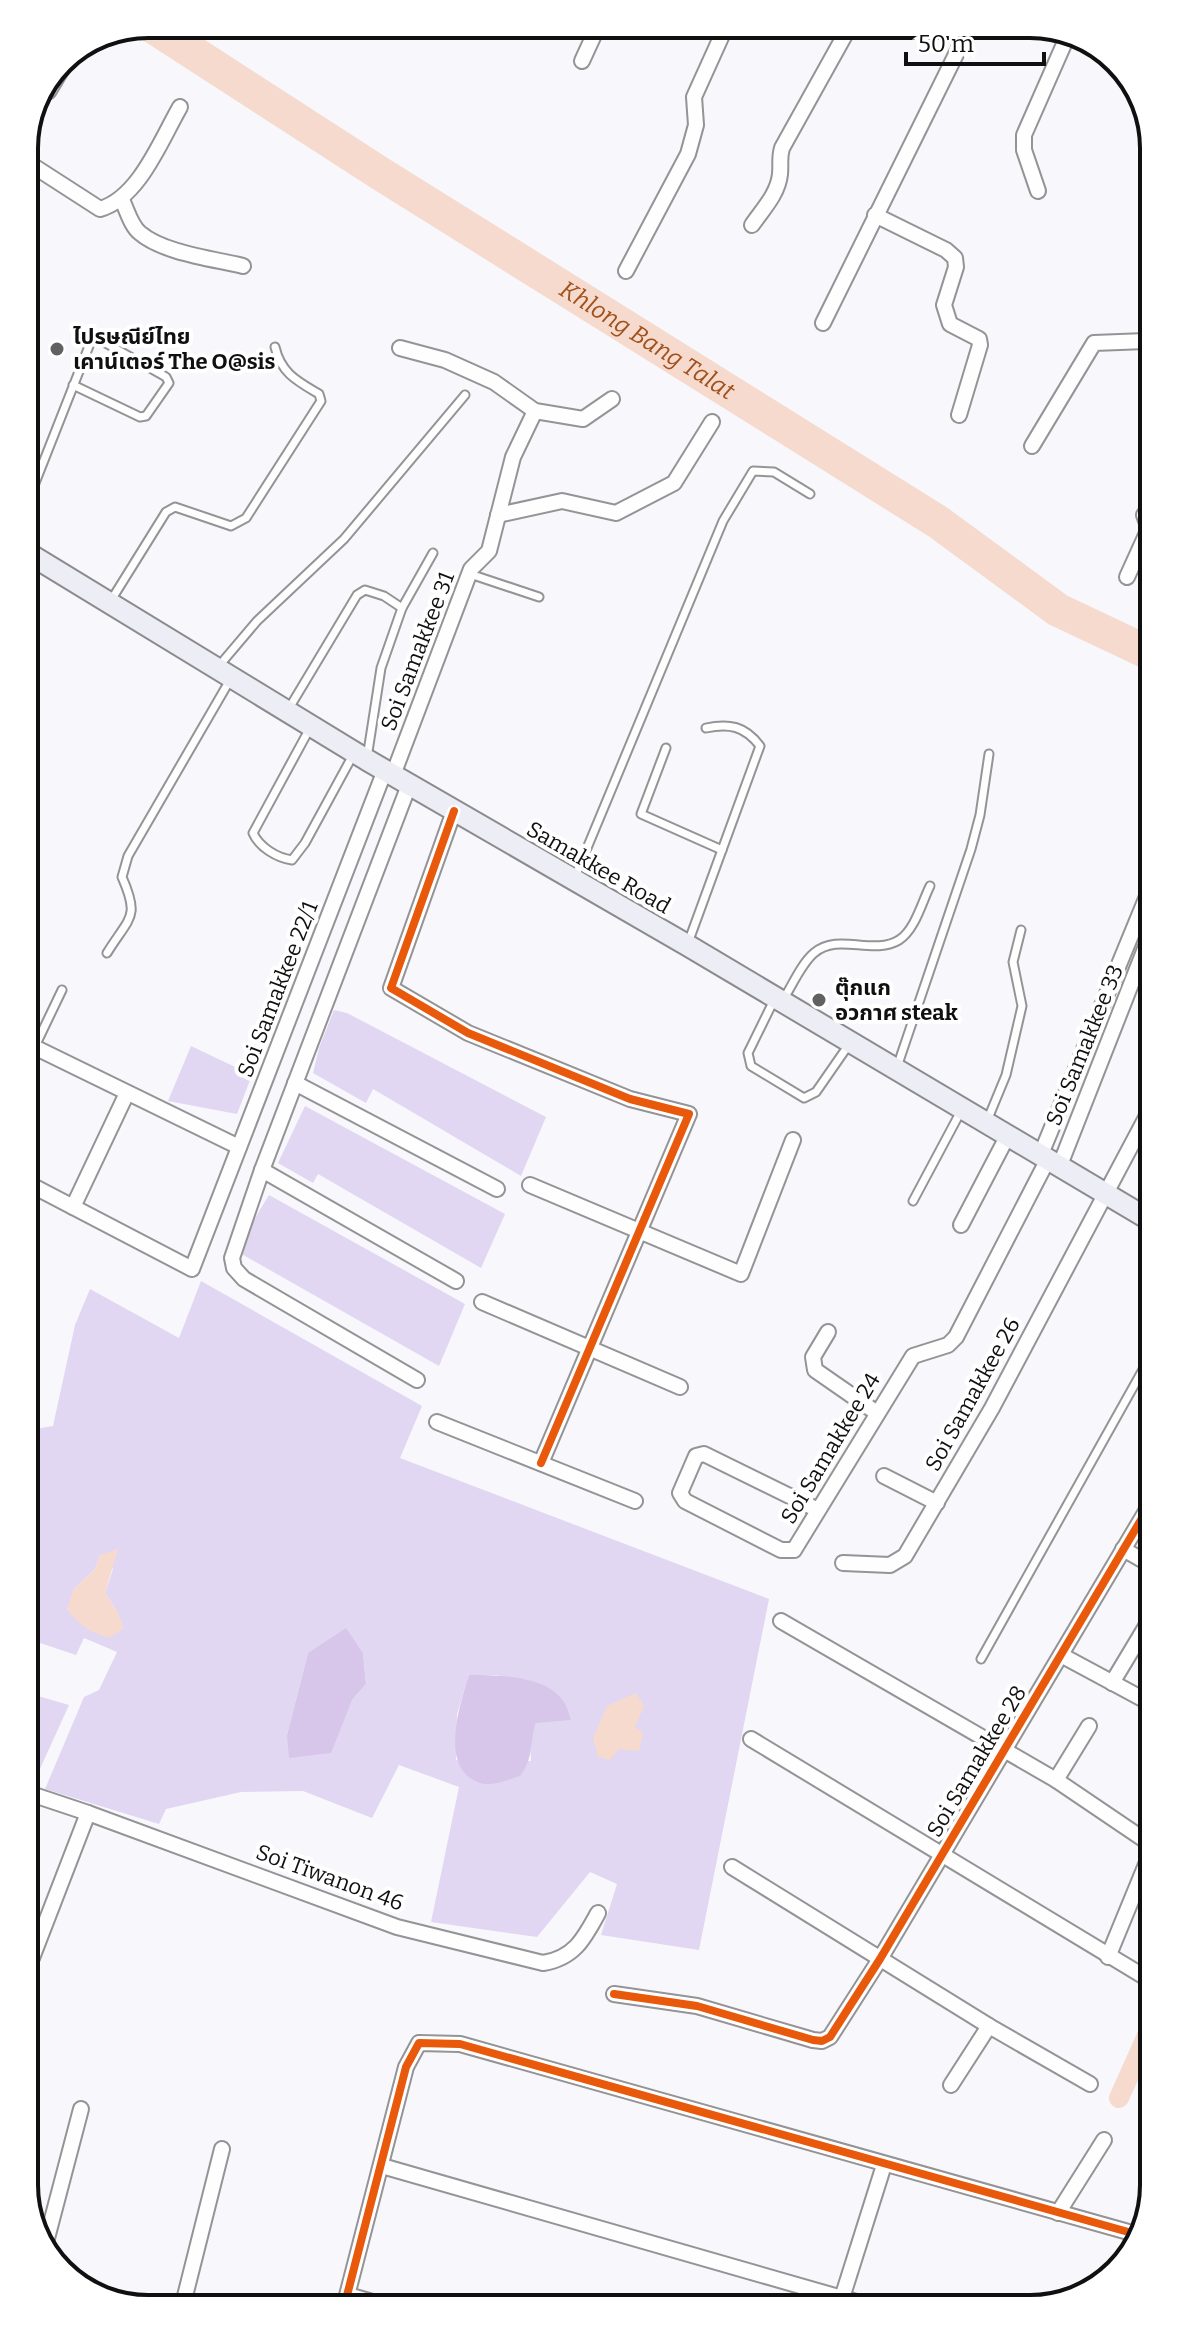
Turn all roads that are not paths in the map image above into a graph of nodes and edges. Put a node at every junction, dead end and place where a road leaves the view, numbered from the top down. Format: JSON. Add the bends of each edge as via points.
{"nodes":[{"id":1,"x":593,"y":38,"type":"edge"},
{"id":2,"x":721,"y":38,"type":"edge"},
{"id":3,"x":843,"y":38,"type":"edge"},
{"id":4,"x":964,"y":38,"type":"edge"},
{"id":5,"x":1064,"y":44,"type":"edge"},
{"id":6,"x":582,"y":61,"type":"dead end"},
{"id":7,"x":180,"y":107,"type":"dead end"},
{"id":8,"x":38,"y":169,"type":"edge"},
{"id":9,"x":1038,"y":191,"type":"dead end"},
{"id":10,"x":122,"y":200,"type":"junction"},
{"id":11,"x":875,"y":215,"type":"junction"},
{"id":12,"x":752,"y":225,"type":"dead end"},
{"id":13,"x":243,"y":266,"type":"dead end"},
{"id":14,"x":626,"y":271,"type":"dead end"},
{"id":15,"x":823,"y":323,"type":"dead end"},
{"id":16,"x":1140,"y":341,"type":"edge"},
{"id":17,"x":275,"y":347,"type":"dead end"},
{"id":18,"x":400,"y":348,"type":"dead end"},
{"id":19,"x":73,"y":385,"type":"junction"},
{"id":20,"x":465,"y":395,"type":"dead end"},
{"id":21,"x":612,"y":399,"type":"dead end"},
{"id":22,"x":535,"y":411,"type":"junction"},
{"id":23,"x":959,"y":415,"type":"dead end"},
{"id":24,"x":712,"y":422,"type":"dead end"},
{"id":25,"x":1032,"y":446,"type":"dead end"},
{"id":26,"x":38,"y":475,"type":"edge"},
{"id":27,"x":810,"y":494,"type":"dead end"},
{"id":28,"x":498,"y":515,"type":"junction"},
{"id":29,"x":1140,"y":548,"type":"edge"},
{"id":30,"x":433,"y":553,"type":"dead end"},
{"id":31,"x":38,"y":562,"type":"edge"},
{"id":32,"x":470,"y":574,"type":"junction"},
{"id":33,"x":1127,"y":577,"type":"dead end"},
{"id":34,"x":539,"y":597,"type":"dead end"},
{"id":35,"x":109,"y":604,"type":"junction"},
{"id":36,"x":402,"y":608,"type":"junction"},
{"id":37,"x":224,"y":673,"type":"junction"},
{"id":38,"x":287,"y":711,"type":"junction"},
{"id":39,"x":311,"y":726,"type":"junction"},
{"id":40,"x":706,"y":728,"type":"dead end"},
{"id":41,"x":666,"y":748,"type":"dead end"},
{"id":42,"x":989,"y":754,"type":"dead end"},
{"id":43,"x":361,"y":756,"type":"junction"},
{"id":44,"x":396,"y":777,"type":"junction"},
{"id":45,"x":454,"y":811,"type":"junction"},
{"id":46,"x":722,"y":850,"type":"junction"},
{"id":47,"x":574,"y":880,"type":"junction"},
{"id":48,"x":930,"y":886,"type":"dead end"},
{"id":49,"x":1140,"y":916,"type":"edge"},
{"id":50,"x":1021,"y":930,"type":"dead end"},
{"id":51,"x":687,"y":945,"type":"junction"},
{"id":52,"x":107,"y":953,"type":"dead end"},
{"id":53,"x":1140,"y":959,"type":"edge"},
{"id":54,"x":62,"y":990,"type":"dead end"},
{"id":55,"x":779,"y":1000,"type":"junction"},
{"id":56,"x":38,"y":1036,"type":"edge"},
{"id":57,"x":850,"y":1042,"type":"junction"},
{"id":58,"x":38,"y":1054,"type":"edge"},
{"id":59,"x":896,"y":1069,"type":"junction"},
{"id":60,"x":295,"y":1083,"type":"junction"},
{"id":61,"x":127,"y":1093,"type":"junction"},
{"id":62,"x":962,"y":1109,"type":"junction"},
{"id":63,"x":986,"y":1123,"type":"junction"},
{"id":64,"x":1140,"y":1128,"type":"edge"},
{"id":65,"x":1008,"y":1135,"type":"junction"},
{"id":66,"x":793,"y":1140,"type":"dead end"},
{"id":67,"x":239,"y":1147,"type":"junction"},
{"id":68,"x":1050,"y":1159,"type":"junction"},
{"id":69,"x":262,"y":1170,"type":"junction"},
{"id":70,"x":530,"y":1185,"type":"dead end"},
{"id":71,"x":38,"y":1189,"type":"edge"},
{"id":72,"x":497,"y":1189,"type":"dead end"},
{"id":73,"x":1104,"y":1193,"type":"junction"},
{"id":74,"x":913,"y":1201,"type":"dead end"},
{"id":75,"x":73,"y":1207,"type":"junction"},
{"id":76,"x":1140,"y":1214,"type":"edge"},
{"id":77,"x":961,"y":1225,"type":"dead end"},
{"id":78,"x":639,"y":1231,"type":"junction"},
{"id":79,"x":456,"y":1281,"type":"dead end"},
{"id":80,"x":482,"y":1302,"type":"dead end"},
{"id":81,"x":828,"y":1332,"type":"dead end"},
{"id":82,"x":589,"y":1348,"type":"junction"},
{"id":83,"x":1140,"y":1375,"type":"edge"},
{"id":84,"x":417,"y":1380,"type":"dead end"},
{"id":85,"x":680,"y":1387,"type":"dead end"},
{"id":86,"x":877,"y":1413,"type":"junction"},
{"id":87,"x":437,"y":1422,"type":"dead end"},
{"id":88,"x":541,"y":1463,"type":"junction"},
{"id":89,"x":884,"y":1476,"type":"dead end"},
{"id":90,"x":635,"y":1501,"type":"dead end"},
{"id":91,"x":937,"y":1503,"type":"junction"},
{"id":92,"x":818,"y":1510,"type":"junction"},
{"id":93,"x":1140,"y":1521,"type":"edge"},
{"id":94,"x":1123,"y":1549,"type":"junction"},
{"id":95,"x":1140,"y":1559,"type":"edge"},
{"id":96,"x":843,"y":1563,"type":"dead end"},
{"id":97,"x":781,"y":1621,"type":"dead end"},
{"id":98,"x":1140,"y":1636,"type":"edge"},
{"id":99,"x":1061,"y":1655,"type":"junction"},
{"id":100,"x":981,"y":1659,"type":"dead end"},
{"id":101,"x":1112,"y":1683,"type":"junction"},
{"id":102,"x":1140,"y":1698,"type":"edge"},
{"id":103,"x":1089,"y":1726,"type":"dead end"},
{"id":104,"x":751,"y":1739,"type":"dead end"},
{"id":105,"x":1004,"y":1750,"type":"junction"},
{"id":106,"x":1056,"y":1780,"type":"junction"},
{"id":107,"x":38,"y":1796,"type":"edge"},
{"id":108,"x":88,"y":1813,"type":"junction"},
{"id":109,"x":1140,"y":1839,"type":"edge"},
{"id":110,"x":942,"y":1855,"type":"junction"},
{"id":111,"x":732,"y":1867,"type":"dead end"},
{"id":112,"x":1140,"y":1877,"type":"edge"},
{"id":113,"x":598,"y":1913,"type":"dead end"},
{"id":114,"x":38,"y":1942,"type":"edge"},
{"id":115,"x":1108,"y":1957,"type":"junction"},
{"id":116,"x":880,"y":1959,"type":"junction"},
{"id":117,"x":1140,"y":1975,"type":"edge"},
{"id":118,"x":614,"y":1994,"type":"dead end"},
{"id":119,"x":989,"y":2026,"type":"junction"},
{"id":120,"x":1090,"y":2084,"type":"dead end"},
{"id":121,"x":951,"y":2085,"type":"dead end"},
{"id":122,"x":81,"y":2109,"type":"dead end"},
{"id":123,"x":1104,"y":2140,"type":"dead end"},
{"id":124,"x":222,"y":2149,"type":"dead end"},
{"id":125,"x":884,"y":2165,"type":"junction"},
{"id":126,"x":382,"y":2166,"type":"junction"},
{"id":127,"x":1058,"y":2213,"type":"junction"},
{"id":128,"x":49,"y":2232,"type":"edge"},
{"id":129,"x":1130,"y":2232,"type":"edge"},
{"id":130,"x":185,"y":2295,"type":"edge"},
{"id":131,"x":348,"y":2295,"type":"edge"},
{"id":132,"x":832,"y":2295,"type":"edge"},
{"id":133,"x":850,"y":2295,"type":"edge"}],
"edges":[{"from":1,"to":6,"type":"street"},
{"from":2,"to":14,"type":"street","via":[[694,97],[696,125],[688,154]]},
{"from":3,"to":12,"type":"street","via":[[782,148],[777,189]]},
{"from":4,"to":11,"type":"street"},
{"from":5,"to":9,"type":"street","via":[[1024,135]]},
{"from":7,"to":10,"type":"street"},
{"from":8,"to":10,"type":"street","via":[[100,209]]},
{"from":10,"to":13,"type":"street","via":[[139,233],[153,241]]},
{"from":11,"to":15,"type":"street"},
{"from":11,"to":23,"type":"street","via":[[955,258],[944,305],[950,324],[979,339],[980,345]]},
{"from":16,"to":25,"type":"street","via":[[1094,343]]},
{"from":17,"to":35,"type":"lane","via":[[279,364],[321,401],[289,455],[246,518],[231,526],[175,507],[166,512]]},
{"from":18,"to":22,"type":"street","via":[[445,360],[494,382]]},
{"from":19,"to":19,"type":"lane","via":[[91,341],[97,340],[169,383],[140,417]]},
{"from":19,"to":26,"type":"lane"},
{"from":20,"to":37,"type":"lane","via":[[344,539],[257,621]]},
{"from":21,"to":22,"type":"street","via":[[583,419]]},
{"from":22,"to":28,"type":"street","name":"Soi Samakkee 31","via":[[513,457]]},
{"from":24,"to":28,"type":"street","via":[[674,483],[616,513],[562,501]]},
{"from":27,"to":47,"type":"lane","via":[[774,472],[753,471],[723,521]]},
{"from":28,"to":32,"type":"street","name":"Soi Samakkee 31","via":[[489,551]]},
{"from":29,"to":33,"type":"street"},
{"from":30,"to":36,"type":"lane"},
{"from":31,"to":35,"type":"main road","name":"Samakkee Road"},
{"from":32,"to":34,"type":"lane"},
{"from":32,"to":44,"type":"street","name":"Soi Samakkee 31"},
{"from":35,"to":37,"type":"main road","name":"Samakkee Road"},
{"from":36,"to":38,"type":"lane","via":[[384,596],[360,591]]},
{"from":36,"to":43,"type":"lane","via":[[381,668]]},
{"from":37,"to":38,"type":"main road","name":"Samakkee Road"},
{"from":37,"to":52,"type":"lane","via":[[128,856],[122,877],[132,913]]},
{"from":38,"to":39,"type":"main road","name":"Samakkee Road"},
{"from":39,"to":43,"type":"main road","name":"Samakkee Road"},
{"from":39,"to":43,"type":"lane","via":[[253,833],[257,843],[292,860]]},
{"from":40,"to":46,"type":"lane","via":[[725,724],[743,730],[760,746]]},
{"from":41,"to":46,"type":"lane","via":[[641,814]]},
{"from":42,"to":59,"type":"lane","via":[[971,849]]},
{"from":43,"to":44,"type":"main road","name":"Samakkee Road"},
{"from":44,"to":45,"type":"main road","name":"Samakkee Road"},
{"from":44,"to":60,"type":"street"},
{"from":44,"to":67,"type":"street","name":"Soi Samakkee 22/1"},
{"from":45,"to":47,"type":"main road","name":"Samakkee Road"},
{"from":45,"to":78,"type":"street","via":[[391,988],[468,1033],[630,1099],[689,1114]]},
{"from":46,"to":51,"type":"lane"},
{"from":47,"to":51,"type":"main road","name":"Samakkee Road"},
{"from":48,"to":55,"type":"lane","via":[[900,940],[881,946],[828,944],[813,953]]},
{"from":49,"to":68,"type":"street"},
{"from":50,"to":63,"type":"lane","via":[[1013,962],[1022,1006],[1006,1075]]},
{"from":51,"to":55,"type":"main road","name":"Samakkee Road"},
{"from":53,"to":68,"type":"street","name":"Soi Samakkee 33"},
{"from":54,"to":56,"type":"lane"},
{"from":55,"to":57,"type":"main road","name":"Samakkee Road"},
{"from":55,"to":57,"type":"lane","via":[[748,1053],[751,1066],[804,1098],[816,1092]]},
{"from":57,"to":59,"type":"main road","name":"Samakkee Road"},
{"from":58,"to":61,"type":"street"},
{"from":59,"to":62,"type":"main road","name":"Samakkee Road"},
{"from":60,"to":69,"type":"street"},
{"from":60,"to":72,"type":"street"},
{"from":61,"to":67,"type":"street"},
{"from":61,"to":75,"type":"street"},
{"from":62,"to":63,"type":"main road","name":"Samakkee Road"},
{"from":62,"to":74,"type":"lane"},
{"from":63,"to":65,"type":"main road","name":"Samakkee Road"},
{"from":64,"to":73,"type":"street","name":"Soi Samakkee 26"},
{"from":65,"to":68,"type":"main road","name":"Samakkee Road"},
{"from":65,"to":77,"type":"street"},
{"from":66,"to":78,"type":"street","via":[[741,1274]]},
{"from":67,"to":75,"type":"street","name":"Soi Samakkee 22/1","via":[[192,1269]]},
{"from":68,"to":73,"type":"main road","name":"Samakkee Road"},
{"from":68,"to":86,"type":"street","name":"Soi Samakkee 24","via":[[956,1337],[948,1345],[913,1356]]},
{"from":69,"to":79,"type":"street"},
{"from":69,"to":84,"type":"street","via":[[232,1258],[234,1268],[244,1279]]},
{"from":70,"to":78,"type":"street"},
{"from":71,"to":75,"type":"street"},
{"from":73,"to":76,"type":"main road","name":"Samakkee Road"},
{"from":73,"to":91,"type":"street","name":"Soi Samakkee 26"},
{"from":78,"to":82,"type":"street"},
{"from":80,"to":82,"type":"street"},
{"from":81,"to":86,"type":"street","via":[[813,1357],[815,1370]]},
{"from":82,"to":85,"type":"street"},
{"from":82,"to":88,"type":"street"},
{"from":83,"to":100,"type":"lane"},
{"from":86,"to":92,"type":"street","name":"Soi Samakkee 24"},
{"from":87,"to":88,"type":"street"},
{"from":88,"to":90,"type":"street"},
{"from":89,"to":91,"type":"street"},
{"from":91,"to":96,"type":"street","name":"Soi Samakkee 26","via":[[899,1561],[876,1566]]},
{"from":92,"to":92,"type":"street","name":"Soi Samakkee 24","via":[[789,1551],[685,1501],[680,1493],[696,1456],[704,1454]]},
{"from":93,"to":94,"type":"street","name":"Soi Samakkee 28"},
{"from":94,"to":95,"type":"street"},
{"from":94,"to":99,"type":"street","name":"Soi Samakkee 28"},
{"from":97,"to":105,"type":"street"},
{"from":98,"to":101,"type":"street"},
{"from":99,"to":101,"type":"street"},
{"from":99,"to":105,"type":"street","name":"Soi Samakkee 28"},
{"from":101,"to":102,"type":"street"},
{"from":103,"to":106,"type":"street"},
{"from":104,"to":110,"type":"street"},
{"from":105,"to":106,"type":"street"},
{"from":105,"to":110,"type":"street","name":"Soi Samakkee 28"},
{"from":106,"to":109,"type":"street"},
{"from":107,"to":108,"type":"street","name":"Soi Tiwanon 46"},
{"from":108,"to":113,"type":"street","name":"Soi Tiwanon 46","via":[[397,1927],[543,1963],[570,1954]]},
{"from":108,"to":114,"type":"street"},
{"from":110,"to":115,"type":"street"},
{"from":110,"to":116,"type":"street","name":"Soi Samakkee 28"},
{"from":111,"to":116,"type":"street"},
{"from":112,"to":115,"type":"street"},
{"from":115,"to":117,"type":"street"},
{"from":116,"to":118,"type":"street","name":"Soi Samakkee 28","via":[[830,2037],[822,2041],[690,2004]]},
{"from":116,"to":119,"type":"street"},
{"from":119,"to":120,"type":"street"},
{"from":119,"to":121,"type":"street"},
{"from":122,"to":128,"type":"street"},
{"from":123,"to":127,"type":"street"},
{"from":124,"to":130,"type":"street"},
{"from":125,"to":126,"type":"street","via":[[460,2044],[434,2042],[419,2043],[406,2067]]},
{"from":125,"to":127,"type":"street"},
{"from":125,"to":133,"type":"street"},
{"from":126,"to":131,"type":"street"},
{"from":126,"to":132,"type":"street"},
{"from":127,"to":129,"type":"street"}]}
